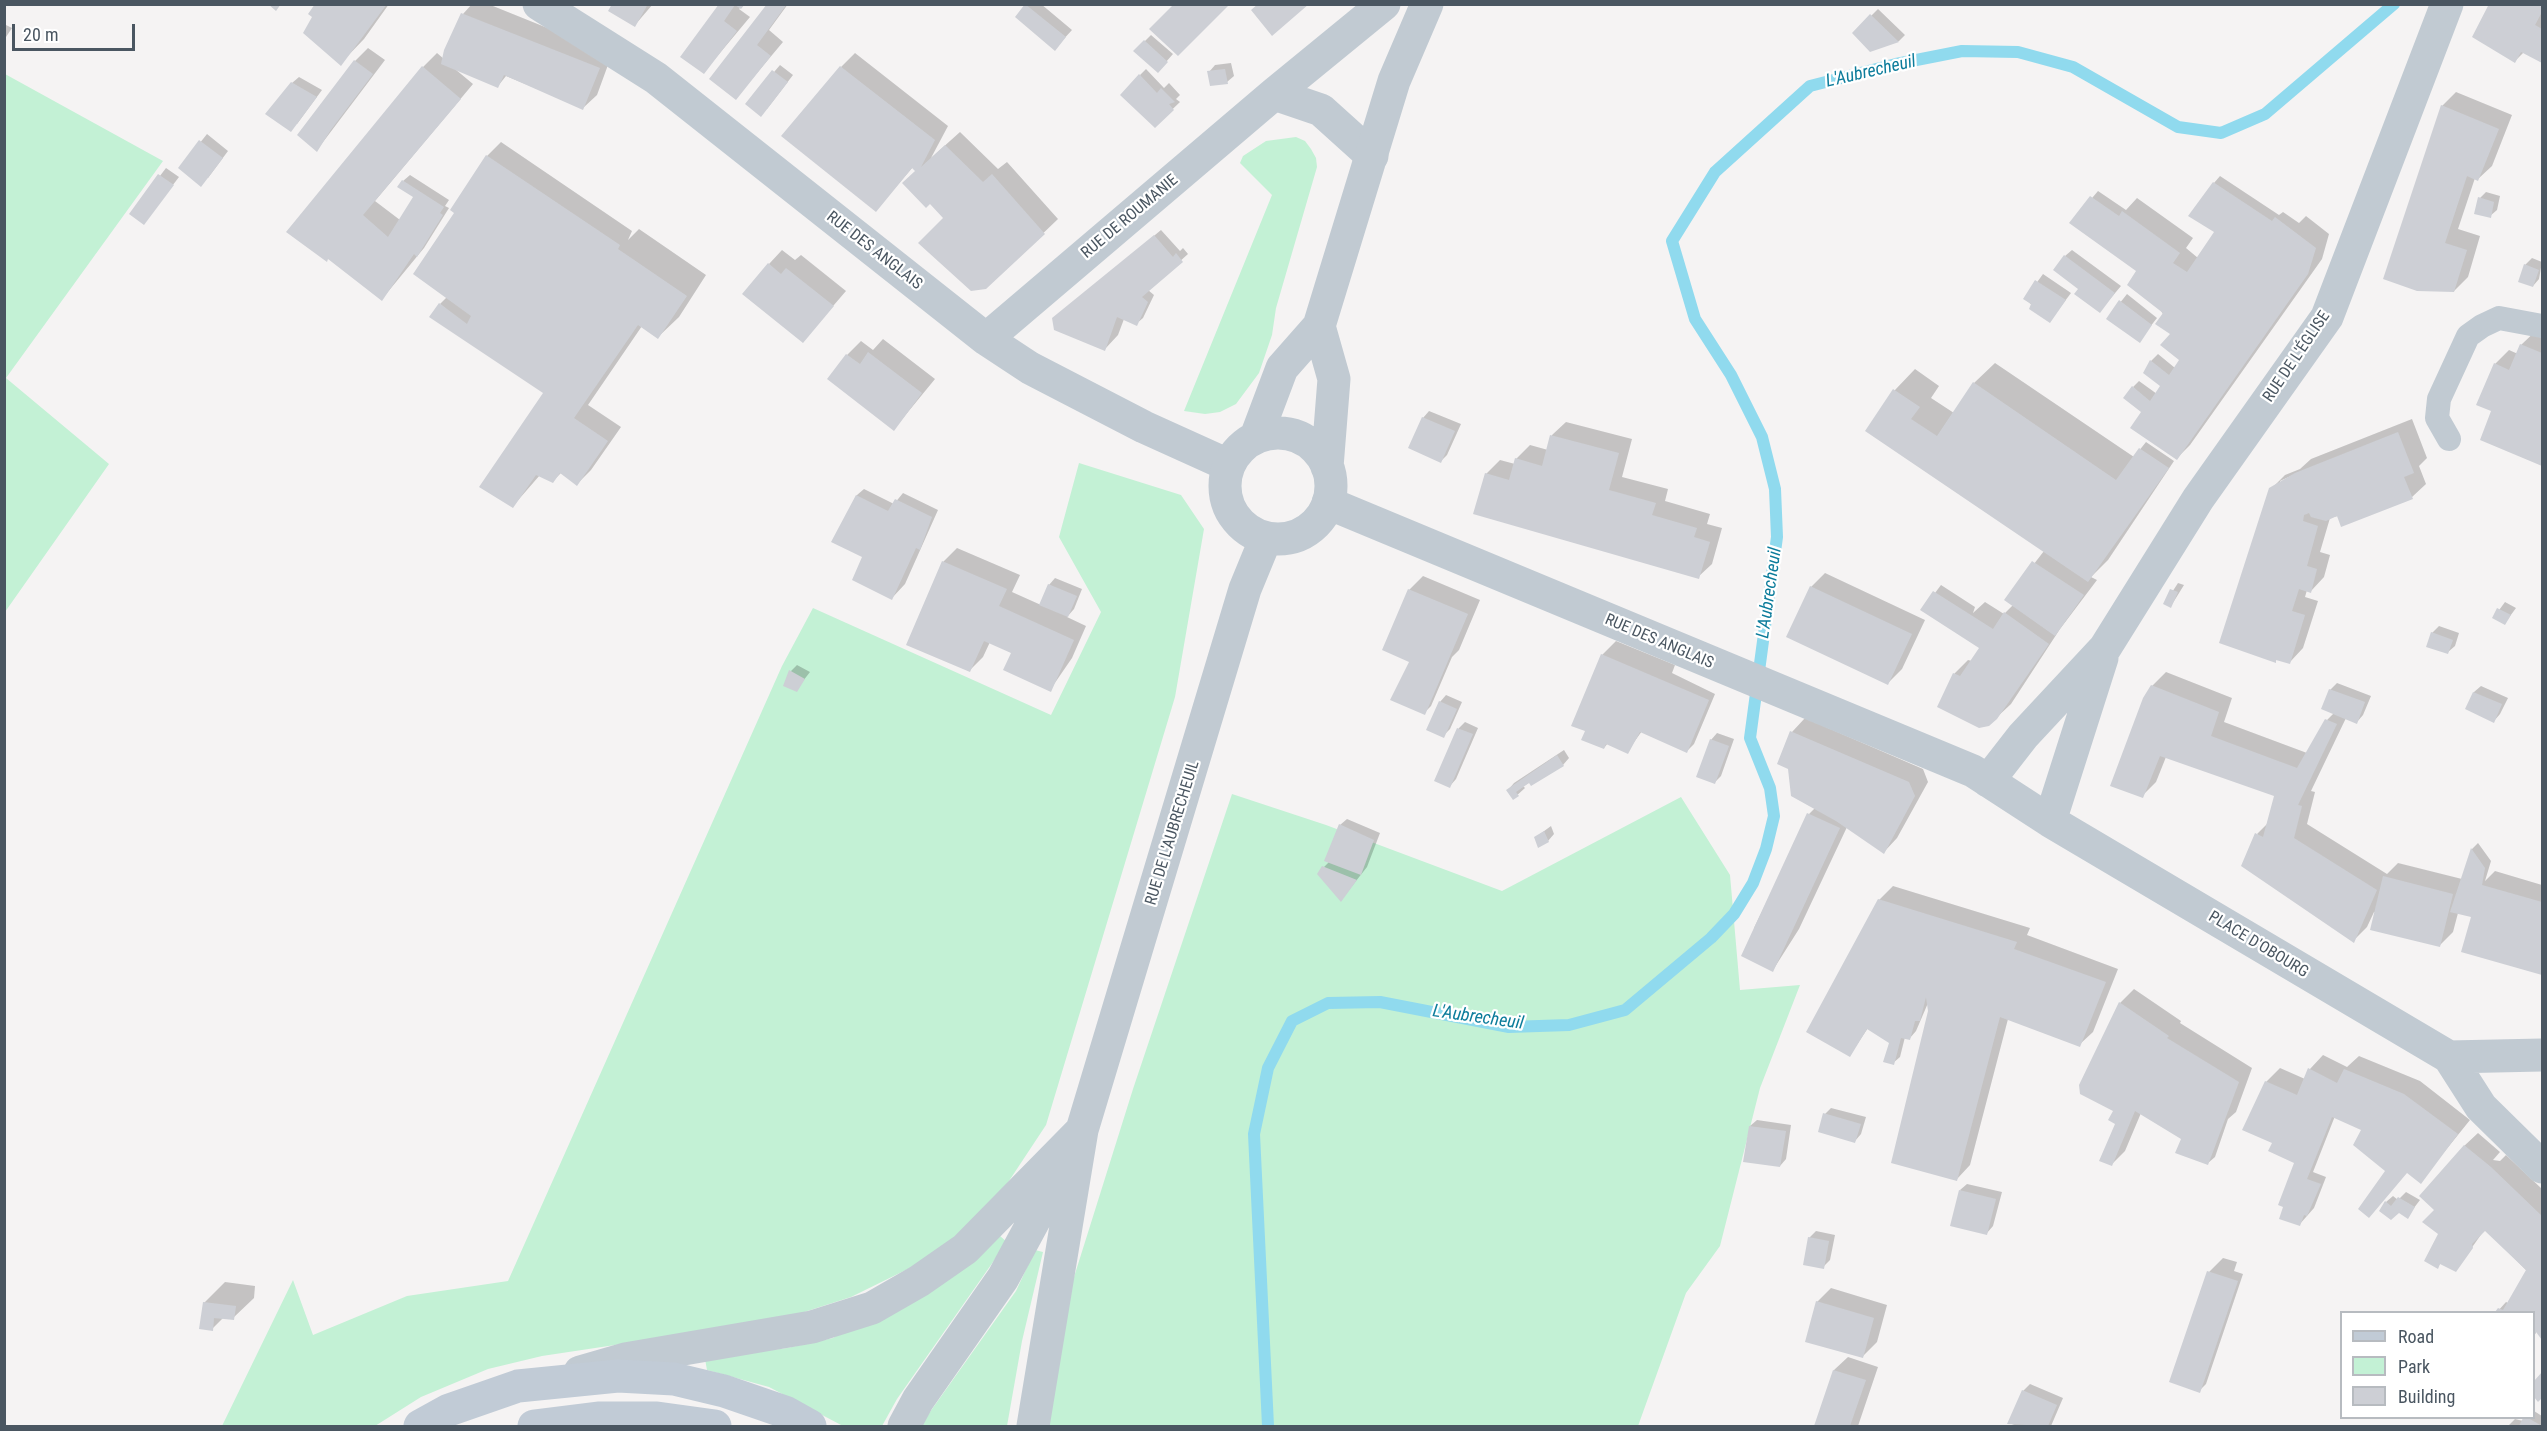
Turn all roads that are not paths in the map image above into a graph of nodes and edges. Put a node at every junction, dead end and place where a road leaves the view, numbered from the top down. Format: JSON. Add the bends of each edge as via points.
{"nodes":[{"id":1,"x":539,"y":4,"type":"edge"},
{"id":2,"x":1384,"y":4,"type":"edge"},
{"id":3,"x":1427,"y":4,"type":"edge"},
{"id":4,"x":2447,"y":4,"type":"edge"},
{"id":5,"x":1274,"y":94,"type":"junction"},
{"id":6,"x":1372,"y":156,"type":"junction"},
{"id":7,"x":1319,"y":326,"type":"junction"},
{"id":8,"x":2542,"y":326,"type":"edge"},
{"id":9,"x":986,"y":339,"type":"junction"},
{"id":10,"x":1256,"y":437,"type":"junction"},
{"id":11,"x":2449,"y":439,"type":"dead end"},
{"id":12,"x":1228,"y":465,"type":"junction"},
{"id":13,"x":1327,"y":467,"type":"junction"},
{"id":14,"x":1328,"y":503,"type":"junction"},
{"id":15,"x":1266,"y":538,"type":"junction"},
{"id":16,"x":2105,"y":648,"type":"junction"},
{"id":17,"x":1988,"y":781,"type":"junction"},
{"id":18,"x":2050,"y":821,"type":"junction"},
{"id":19,"x":2542,"y":1055,"type":"edge"},
{"id":20,"x":2449,"y":1058,"type":"junction"},
{"id":21,"x":1082,"y":1130,"type":"junction"},
{"id":22,"x":2542,"y":1167,"type":"edge"},
{"id":23,"x":544,"y":1383,"type":"junction"},
{"id":24,"x":420,"y":1426,"type":"edge"},
{"id":25,"x":534,"y":1426,"type":"edge"},
{"id":26,"x":715,"y":1426,"type":"edge"},
{"id":27,"x":810,"y":1426,"type":"edge"},
{"id":28,"x":904,"y":1426,"type":"edge"},
{"id":29,"x":1033,"y":1426,"type":"edge"}],
"edges":[{"from":1,"to":9,"type":"street","name":"RUE DES ANGLAIS","via":[[656,78]]},
{"from":2,"to":5,"type":"street","name":"RUE DE ROUMANIE"},
{"from":3,"to":6,"type":"street","via":[[1394,81]]},
{"from":4,"to":16,"type":"street","name":"RUE DE L'ÉGLISE","via":[[2327,317],[2198,499]]},
{"from":5,"to":6,"type":"street","via":[[1321,110]]},
{"from":5,"to":9,"type":"street","name":"RUE DE ROUMANIE"},
{"from":6,"to":7,"type":"street"},
{"from":7,"to":10,"type":"street","via":[[1282,368]]},
{"from":7,"to":13,"type":"street","via":[[1334,379]]},
{"from":8,"to":11,"type":"lane","via":[[2499,318],[2468,336],[2439,399],[2437,418]]},
{"from":9,"to":12,"type":"street","name":"RUE DES ANGLAIS","via":[[1030,369]]},
{"from":10,"to":12,"type":"street","via":[[1244,444]]},
{"from":10,"to":13,"type":"street","via":[[1290,434],[1305,440]]},
{"from":12,"to":15,"type":"street","via":[[1224,483],[1226,502],[1249,531]]},
{"from":13,"to":14,"type":"street","via":[[1331,479]]},
{"from":14,"to":15,"type":"street","via":[[1321,517],[1297,536]]},
{"from":14,"to":17,"type":"street","name":"RUE DES ANGLAIS","via":[[1940,756]]},
{"from":15,"to":21,"type":"street","name":"RUE DE L'AUBRECHEUIL","via":[[1245,589]]},
{"from":16,"to":17,"type":"street","name":"RUE DE L'ÉGLISE","via":[[2023,736]]},
{"from":16,"to":18,"type":"street","name":"RUE DE L'ÉGLISE"},
{"from":17,"to":18,"type":"street","name":"PLACE D'OBOURG"},
{"from":18,"to":20,"type":"street","name":"PLACE D'OBOURG"},
{"from":19,"to":20,"type":"street"},
{"from":20,"to":22,"type":"street","via":[[2481,1107]]},
{"from":21,"to":23,"type":"street","via":[[964,1249],[872,1308],[812,1327],[625,1359]]},
{"from":21,"to":28,"type":"street","via":[[1003,1278]]},
{"from":21,"to":29,"type":"street"},
{"from":23,"to":24,"type":"main road","via":[[518,1386],[449,1410]]},
{"from":23,"to":27,"type":"main road","via":[[618,1376],[674,1379],[724,1391]]},
{"from":25,"to":26,"type":"main road","via":[[598,1418],[657,1418]]}]}
